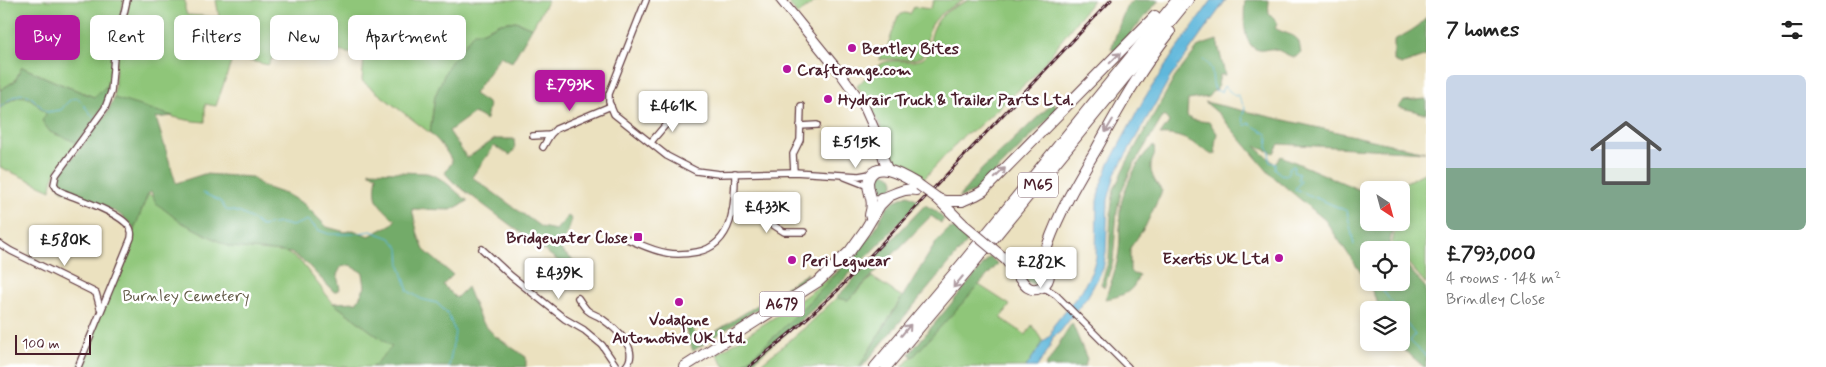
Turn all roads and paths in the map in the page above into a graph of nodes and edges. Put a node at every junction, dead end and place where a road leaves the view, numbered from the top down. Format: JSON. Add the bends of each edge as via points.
{"nodes":[{"id":1,"x":127,"y":0,"type":"edge"},
{"id":2,"x":646,"y":0,"type":"edge"},
{"id":3,"x":781,"y":0,"type":"edge"},
{"id":4,"x":1170,"y":0,"type":"edge"},
{"id":5,"x":1177,"y":0,"type":"edge"},
{"id":6,"x":1188,"y":0,"type":"edge"},
{"id":7,"x":1196,"y":0,"type":"edge"},
{"id":8,"x":611,"y":106,"type":"junction"},
{"id":9,"x":801,"y":106,"type":"dead end"},
{"id":10,"x":679,"y":109,"type":"dead end"},
{"id":11,"x":800,"y":126,"type":"junction"},
{"id":12,"x":817,"y":126,"type":"dead end"},
{"id":13,"x":550,"y":135,"type":"junction"},
{"id":14,"x":533,"y":136,"type":"dead end"},
{"id":15,"x":651,"y":142,"type":"junction"},
{"id":16,"x":878,"y":144,"type":"junction"},
{"id":17,"x":543,"y":147,"type":"dead end"},
{"id":18,"x":889,"y":170,"type":"junction"},
{"id":19,"x":794,"y":172,"type":"junction"},
{"id":20,"x":735,"y":173,"type":"junction"},
{"id":21,"x":872,"y":173,"type":"junction"},
{"id":22,"x":836,"y":175,"type":"junction"},
{"id":23,"x":869,"y":188,"type":"junction"},
{"id":24,"x":917,"y":188,"type":"junction"},
{"id":25,"x":890,"y":195,"type":"junction"},
{"id":26,"x":934,"y":198,"type":"junction"},
{"id":27,"x":732,"y":212,"type":"junction"},
{"id":28,"x":866,"y":227,"type":"junction"},
{"id":29,"x":804,"y":232,"type":"dead end"},
{"id":30,"x":627,"y":239,"type":"dead end"},
{"id":31,"x":0,"y":244,"type":"edge"},
{"id":32,"x":482,"y":249,"type":"dead end"},
{"id":33,"x":1005,"y":259,"type":"junction"},
{"id":34,"x":1025,"y":262,"type":"junction"},
{"id":35,"x":1048,"y":271,"type":"junction"},
{"id":36,"x":1020,"y":279,"type":"junction"},
{"id":37,"x":1040,"y":288,"type":"junction"},
{"id":38,"x":1056,"y":295,"type":"junction"},
{"id":39,"x":578,"y":298,"type":"dead end"},
{"id":40,"x":100,"y":310,"type":"junction"},
{"id":41,"x":78,"y":367,"type":"edge"},
{"id":42,"x":617,"y":367,"type":"edge"},
{"id":43,"x":625,"y":367,"type":"edge"},
{"id":44,"x":684,"y":367,"type":"edge"},
{"id":45,"x":875,"y":367,"type":"edge"},
{"id":46,"x":886,"y":367,"type":"edge"},
{"id":47,"x":1128,"y":367,"type":"edge"}],
"edges":[{"from":1,"to":40,"type":"street","via":[[106,108],[56,175],[54,184],[64,193],[117,215],[132,231]]},
{"from":2,"to":8,"type":"street","via":[[609,94]]},
{"from":3,"to":16,"type":"main road","number":"A679","via":[[858,97],[873,124]]},
{"from":26,"to":4,"type":"highway","one_way":true,"via":[[962,201],[976,195]]},
{"from":45,"to":5,"type":"highway","number":"M65","one_way":true},
{"from":6,"to":46,"type":"highway","number":"M65","one_way":true},
{"from":7,"to":35,"type":"highway","one_way":true,"via":[[1134,85],[1055,224],[1046,254]]},
{"from":8,"to":13,"type":"street","via":[[556,129]]},
{"from":8,"to":15,"type":"street","via":[[614,114]]},
{"from":9,"to":11,"type":"street"},
{"from":10,"to":15,"type":"street"},
{"from":11,"to":12,"type":"street"},
{"from":11,"to":19,"type":"street","via":[[800,140],[793,154]]},
{"from":13,"to":14,"type":"street"},
{"from":13,"to":17,"type":"street"},
{"from":15,"to":20,"type":"street","via":[[667,156],[696,171]]},
{"from":16,"to":18,"type":"main road","number":"A679"},
{"from":16,"to":21,"type":"main road","number":"A679"},
{"from":18,"to":21,"type":"highway","via":[[878,169]]},
{"from":18,"to":24,"type":"highway"},
{"from":18,"to":25,"type":"highway","number":"A679","via":[[897,182]]},
{"from":19,"to":20,"type":"street"},
{"from":19,"to":22,"type":"street"},
{"from":20,"to":27,"type":"street"},
{"from":21,"to":22,"type":"street"},
{"from":21,"to":23,"type":"highway","number":"A679"},
{"from":22,"to":23,"type":"street","via":[[856,180]]},
{"from":23,"to":25,"type":"highway","via":[[878,197]]},
{"from":23,"to":28,"type":"highway","number":"A679","via":[[873,207]]},
{"from":24,"to":25,"type":"highway"},
{"from":24,"to":26,"type":"highway","bridge":true},
{"from":25,"to":28,"type":"highway","number":"A679"},
{"from":26,"to":33,"type":"highway","bridge":true},
{"from":27,"to":29,"type":"street","via":[[759,216],[784,232]]},
{"from":27,"to":30,"type":"street","via":[[726,233],[707,250],[666,253]]},
{"from":28,"to":44,"type":"highway","number":"A679","via":[[850,251],[819,281]]},
{"from":31,"to":40,"type":"street","via":[[96,293]]},
{"from":32,"to":42,"type":"street","via":[[511,276],[602,345]]},
{"from":33,"to":34,"type":"highway"},
{"from":33,"to":36,"type":"highway"},
{"from":34,"to":35,"type":"highway","via":[[1035,259],[1045,263]]},
{"from":34,"to":36,"type":"highway","via":[[1020,269]]},
{"from":35,"to":37,"type":"highway","via":[[1046,283]]},
{"from":35,"to":38,"type":"street"},
{"from":36,"to":37,"type":"highway","via":[[1027,288]]},
{"from":37,"to":38,"type":"street"},
{"from":38,"to":47,"type":"street"},
{"from":39,"to":43,"type":"street","via":[[588,312],[600,317],[631,349],[629,363]]},
{"from":40,"to":41,"type":"street"}]}
